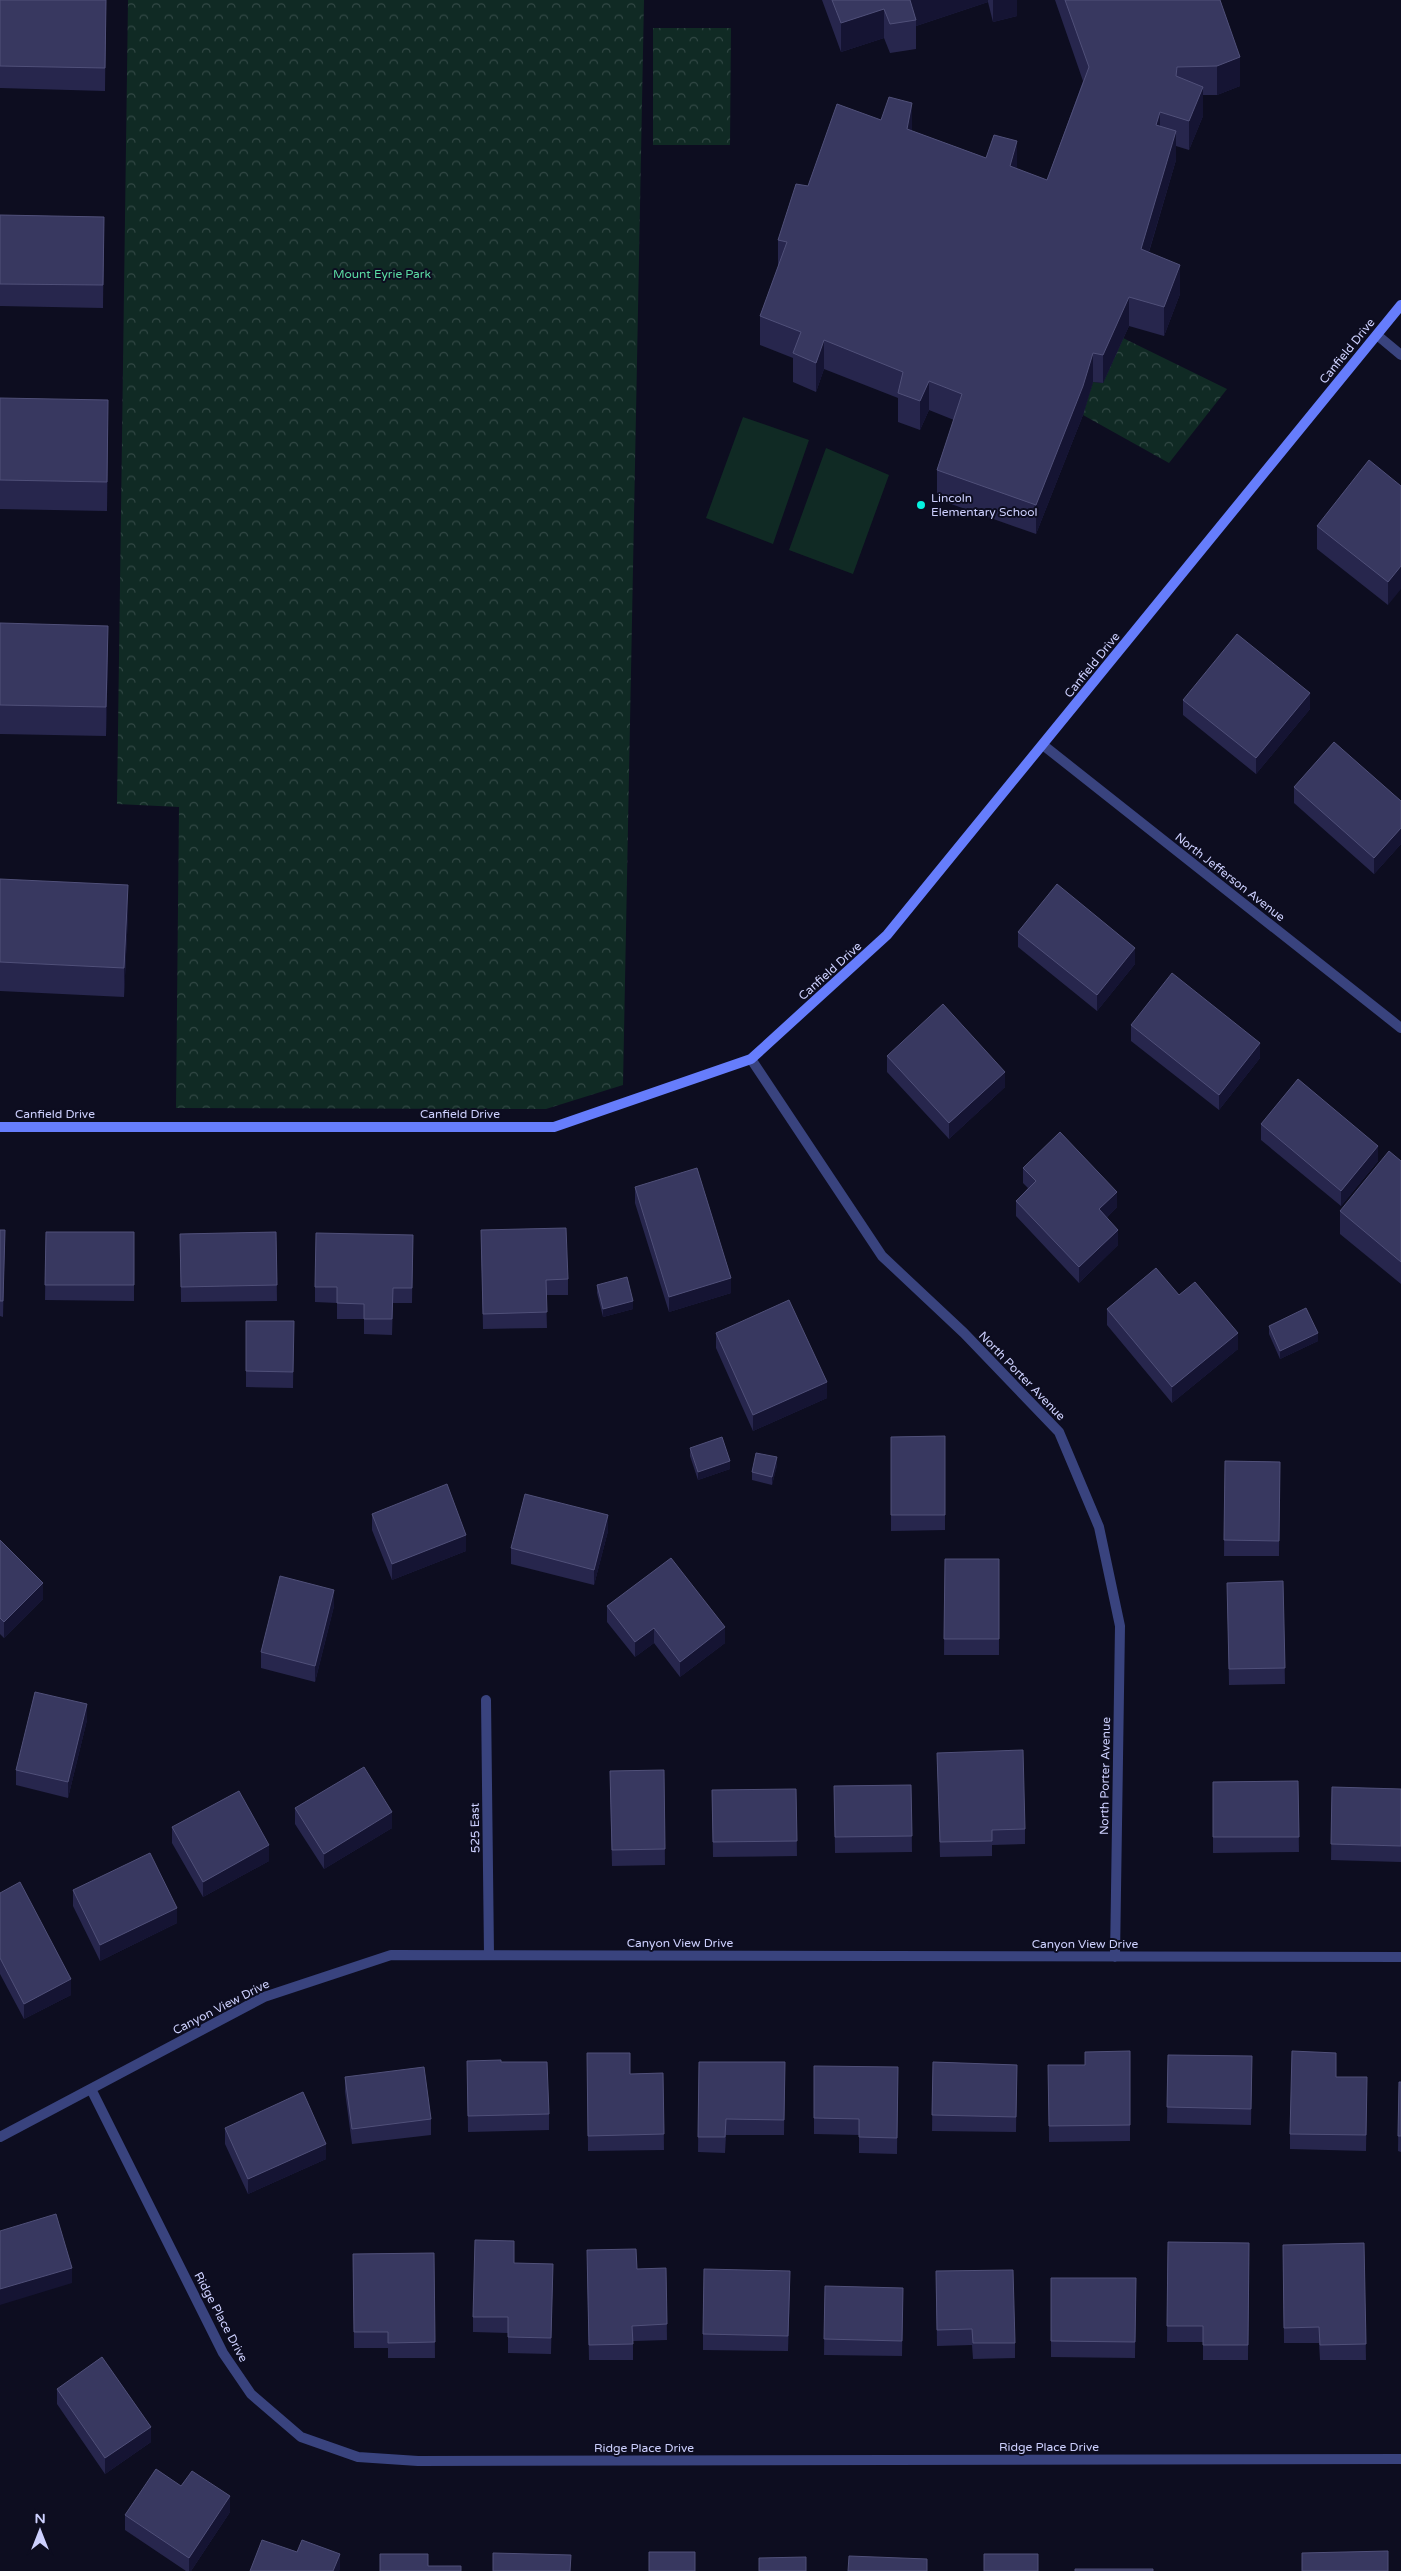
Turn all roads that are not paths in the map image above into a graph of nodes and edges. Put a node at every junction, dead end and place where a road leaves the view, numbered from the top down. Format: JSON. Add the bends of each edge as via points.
{"nodes":[{"id":1,"x":1401,"y":305,"type":"edge"},
{"id":2,"x":1377,"y":335,"type":"junction"},
{"id":3,"x":1401,"y":354,"type":"edge"},
{"id":4,"x":1043,"y":745,"type":"junction"},
{"id":5,"x":1401,"y":1028,"type":"edge"},
{"id":6,"x":751,"y":1059,"type":"junction"},
{"id":7,"x":0,"y":1127,"type":"edge"},
{"id":8,"x":486,"y":1700,"type":"dead end"},
{"id":9,"x":489,"y":1955,"type":"junction"},
{"id":10,"x":1115,"y":1957,"type":"junction"},
{"id":11,"x":1401,"y":1957,"type":"edge"},
{"id":12,"x":92,"y":2089,"type":"junction"},
{"id":13,"x":0,"y":2137,"type":"edge"},
{"id":14,"x":1401,"y":2459,"type":"edge"}],
"edges":[{"from":1,"to":2,"type":"street","name":"Canfield Drive"},
{"from":2,"to":3,"type":"street"},
{"from":2,"to":4,"type":"street","name":"Canfield Drive"},
{"from":4,"to":5,"type":"street","name":"North Jefferson Avenue"},
{"from":4,"to":6,"type":"street","name":"Canfield Drive","via":[[887,935]]},
{"from":6,"to":7,"type":"street","name":"Canfield Drive","via":[[554,1127]]},
{"from":6,"to":10,"type":"street","name":"North Porter Avenue","via":[[882,1256],[964,1334],[1059,1432],[1099,1527],[1120,1626]]},
{"from":8,"to":9,"type":"street","name":"525 East"},
{"from":9,"to":10,"type":"street","name":"Canyon View Drive"},
{"from":9,"to":12,"type":"street","name":"Canyon View Drive","via":[[391,1954],[264,1997]]},
{"from":10,"to":11,"type":"street","name":"Canyon View Drive"},
{"from":12,"to":13,"type":"street","name":"Canyon View Drive"},
{"from":12,"to":14,"type":"street","name":"Ridge Place Drive","via":[[224,2353],[251,2394],[301,2437],[358,2457],[418,2461]]}]}
